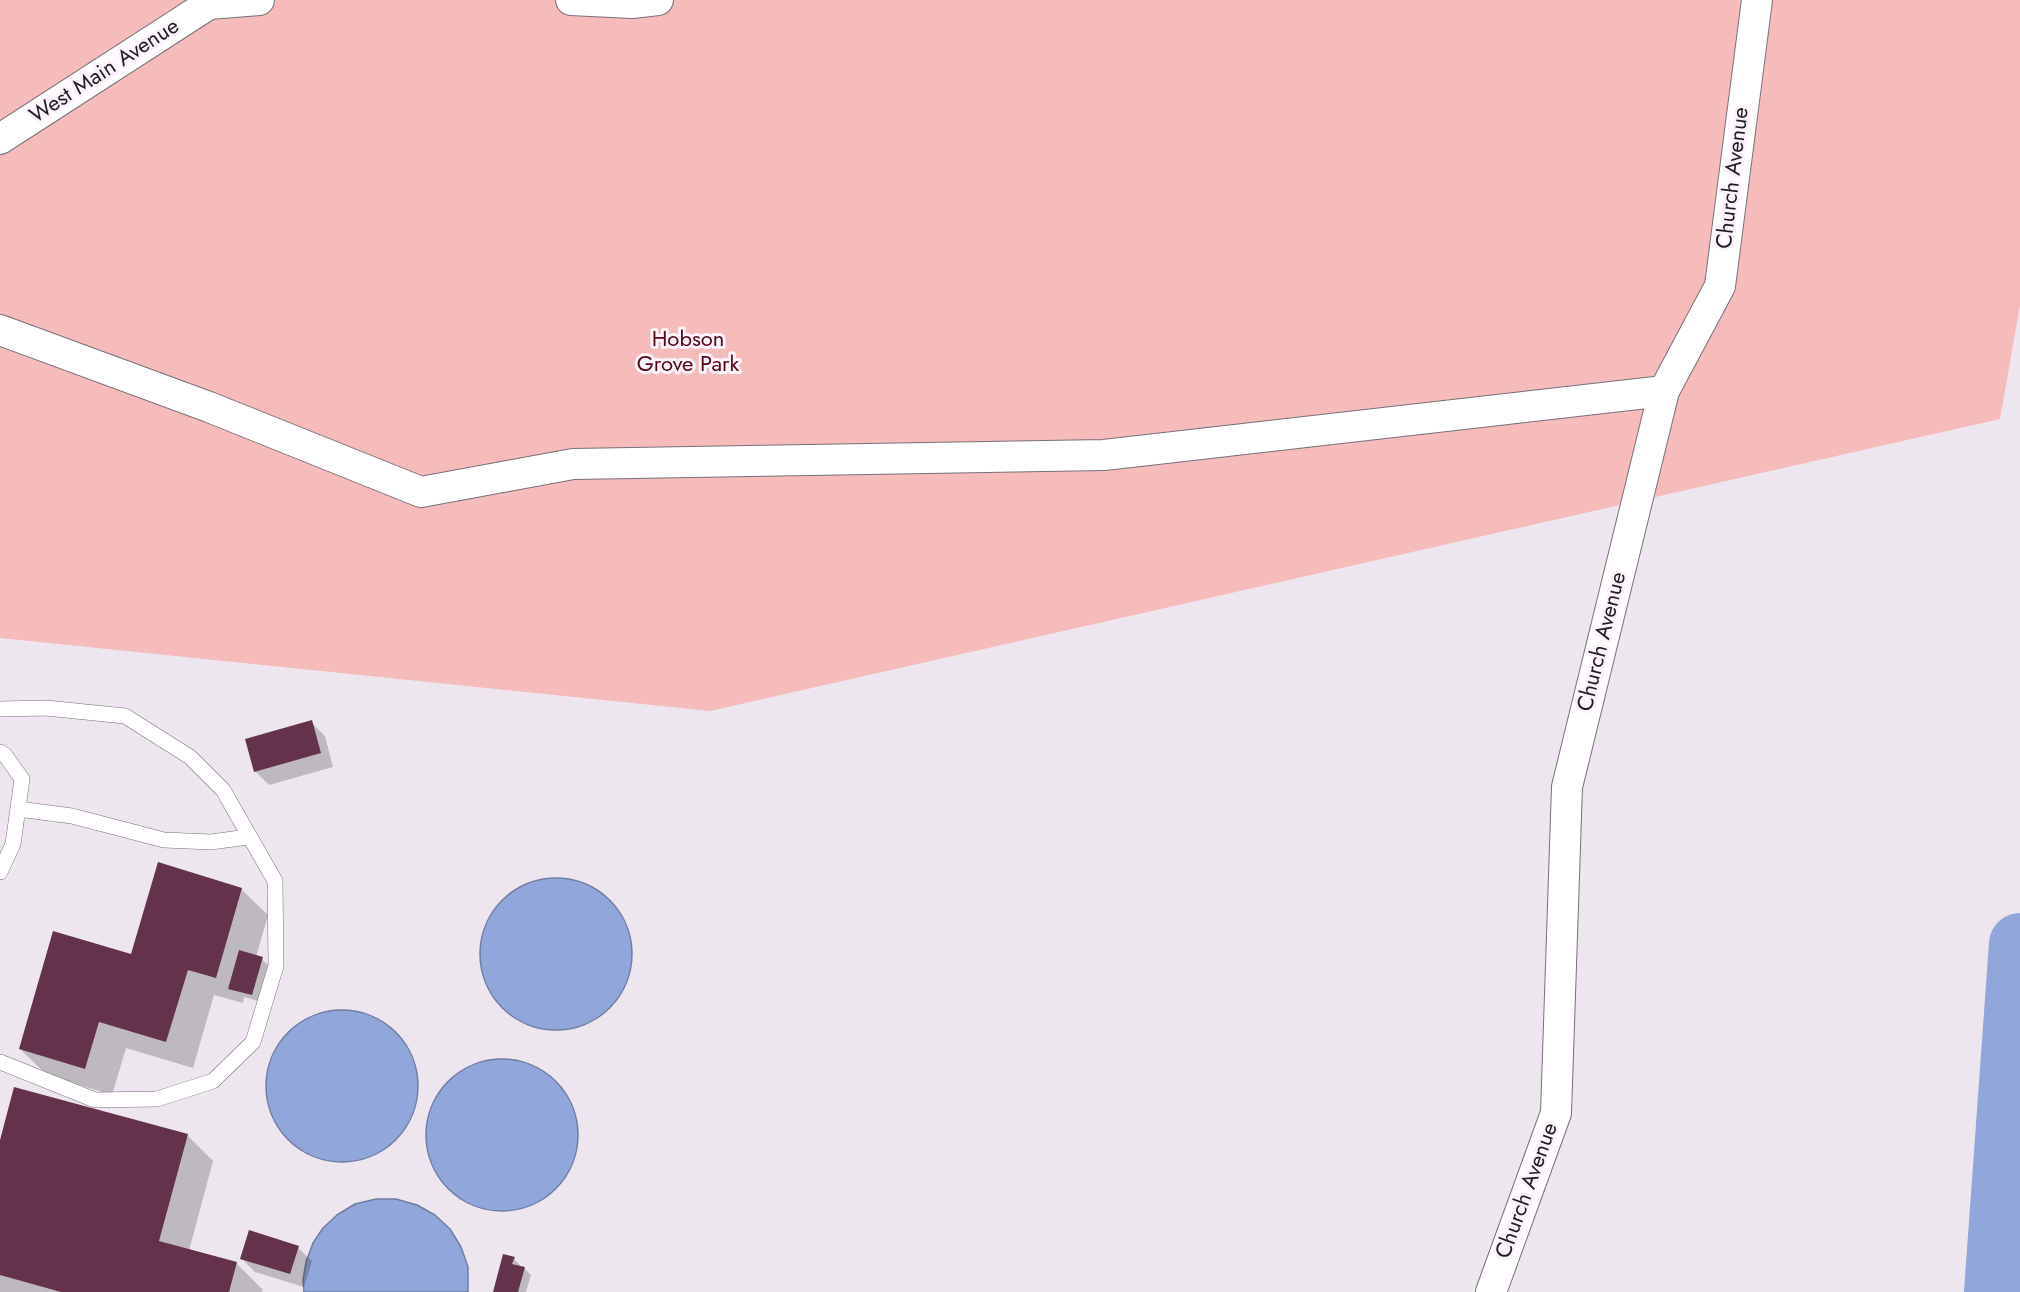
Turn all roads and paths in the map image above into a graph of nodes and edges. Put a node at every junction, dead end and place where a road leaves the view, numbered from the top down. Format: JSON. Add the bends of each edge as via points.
{"nodes":[{"id":1,"x":259,"y":0,"type":"edge"},
{"id":2,"x":571,"y":0,"type":"edge"},
{"id":3,"x":658,"y":0,"type":"edge"},
{"id":4,"x":1757,"y":0,"type":"edge"},
{"id":5,"x":211,"y":2,"type":"edge"},
{"id":6,"x":0,"y":139,"type":"edge"},
{"id":7,"x":0,"y":330,"type":"edge"},
{"id":8,"x":1664,"y":392,"type":"junction"},
{"id":9,"x":0,"y":710,"type":"edge"},
{"id":10,"x":0,"y":752,"type":"edge"},
{"id":11,"x":18,"y":809,"type":"junction"},
{"id":12,"x":248,"y":837,"type":"junction"},
{"id":13,"x":0,"y":872,"type":"edge"},
{"id":14,"x":0,"y":1062,"type":"edge"},
{"id":15,"x":1491,"y":1292,"type":"edge"}],
"edges":[{"from":1,"to":5,"type":"street","name":"West Main Avenue"},
{"from":2,"to":3,"type":"street"},
{"from":4,"to":8,"type":"street","name":"Church Avenue","via":[[1720,286]]},
{"from":5,"to":6,"type":"street","name":"West Main Avenue"},
{"from":7,"to":8,"type":"street","via":[[209,407],[421,492],[573,464],[1104,455]]},
{"from":8,"to":15,"type":"street","name":"Church Avenue","via":[[1568,787],[1556,1113]]},
{"from":9,"to":12,"type":"lane","via":[[46,708],[125,716],[190,757],[223,790]]},
{"from":10,"to":11,"type":"lane","via":[[22,780]]},
{"from":11,"to":12,"type":"lane","via":[[72,816],[164,840],[211,842]]},
{"from":11,"to":13,"type":"lane","via":[[13,844]]},
{"from":12,"to":14,"type":"lane","via":[[274,881],[276,966],[253,1042],[213,1081],[157,1099],[95,1100]]}]}
